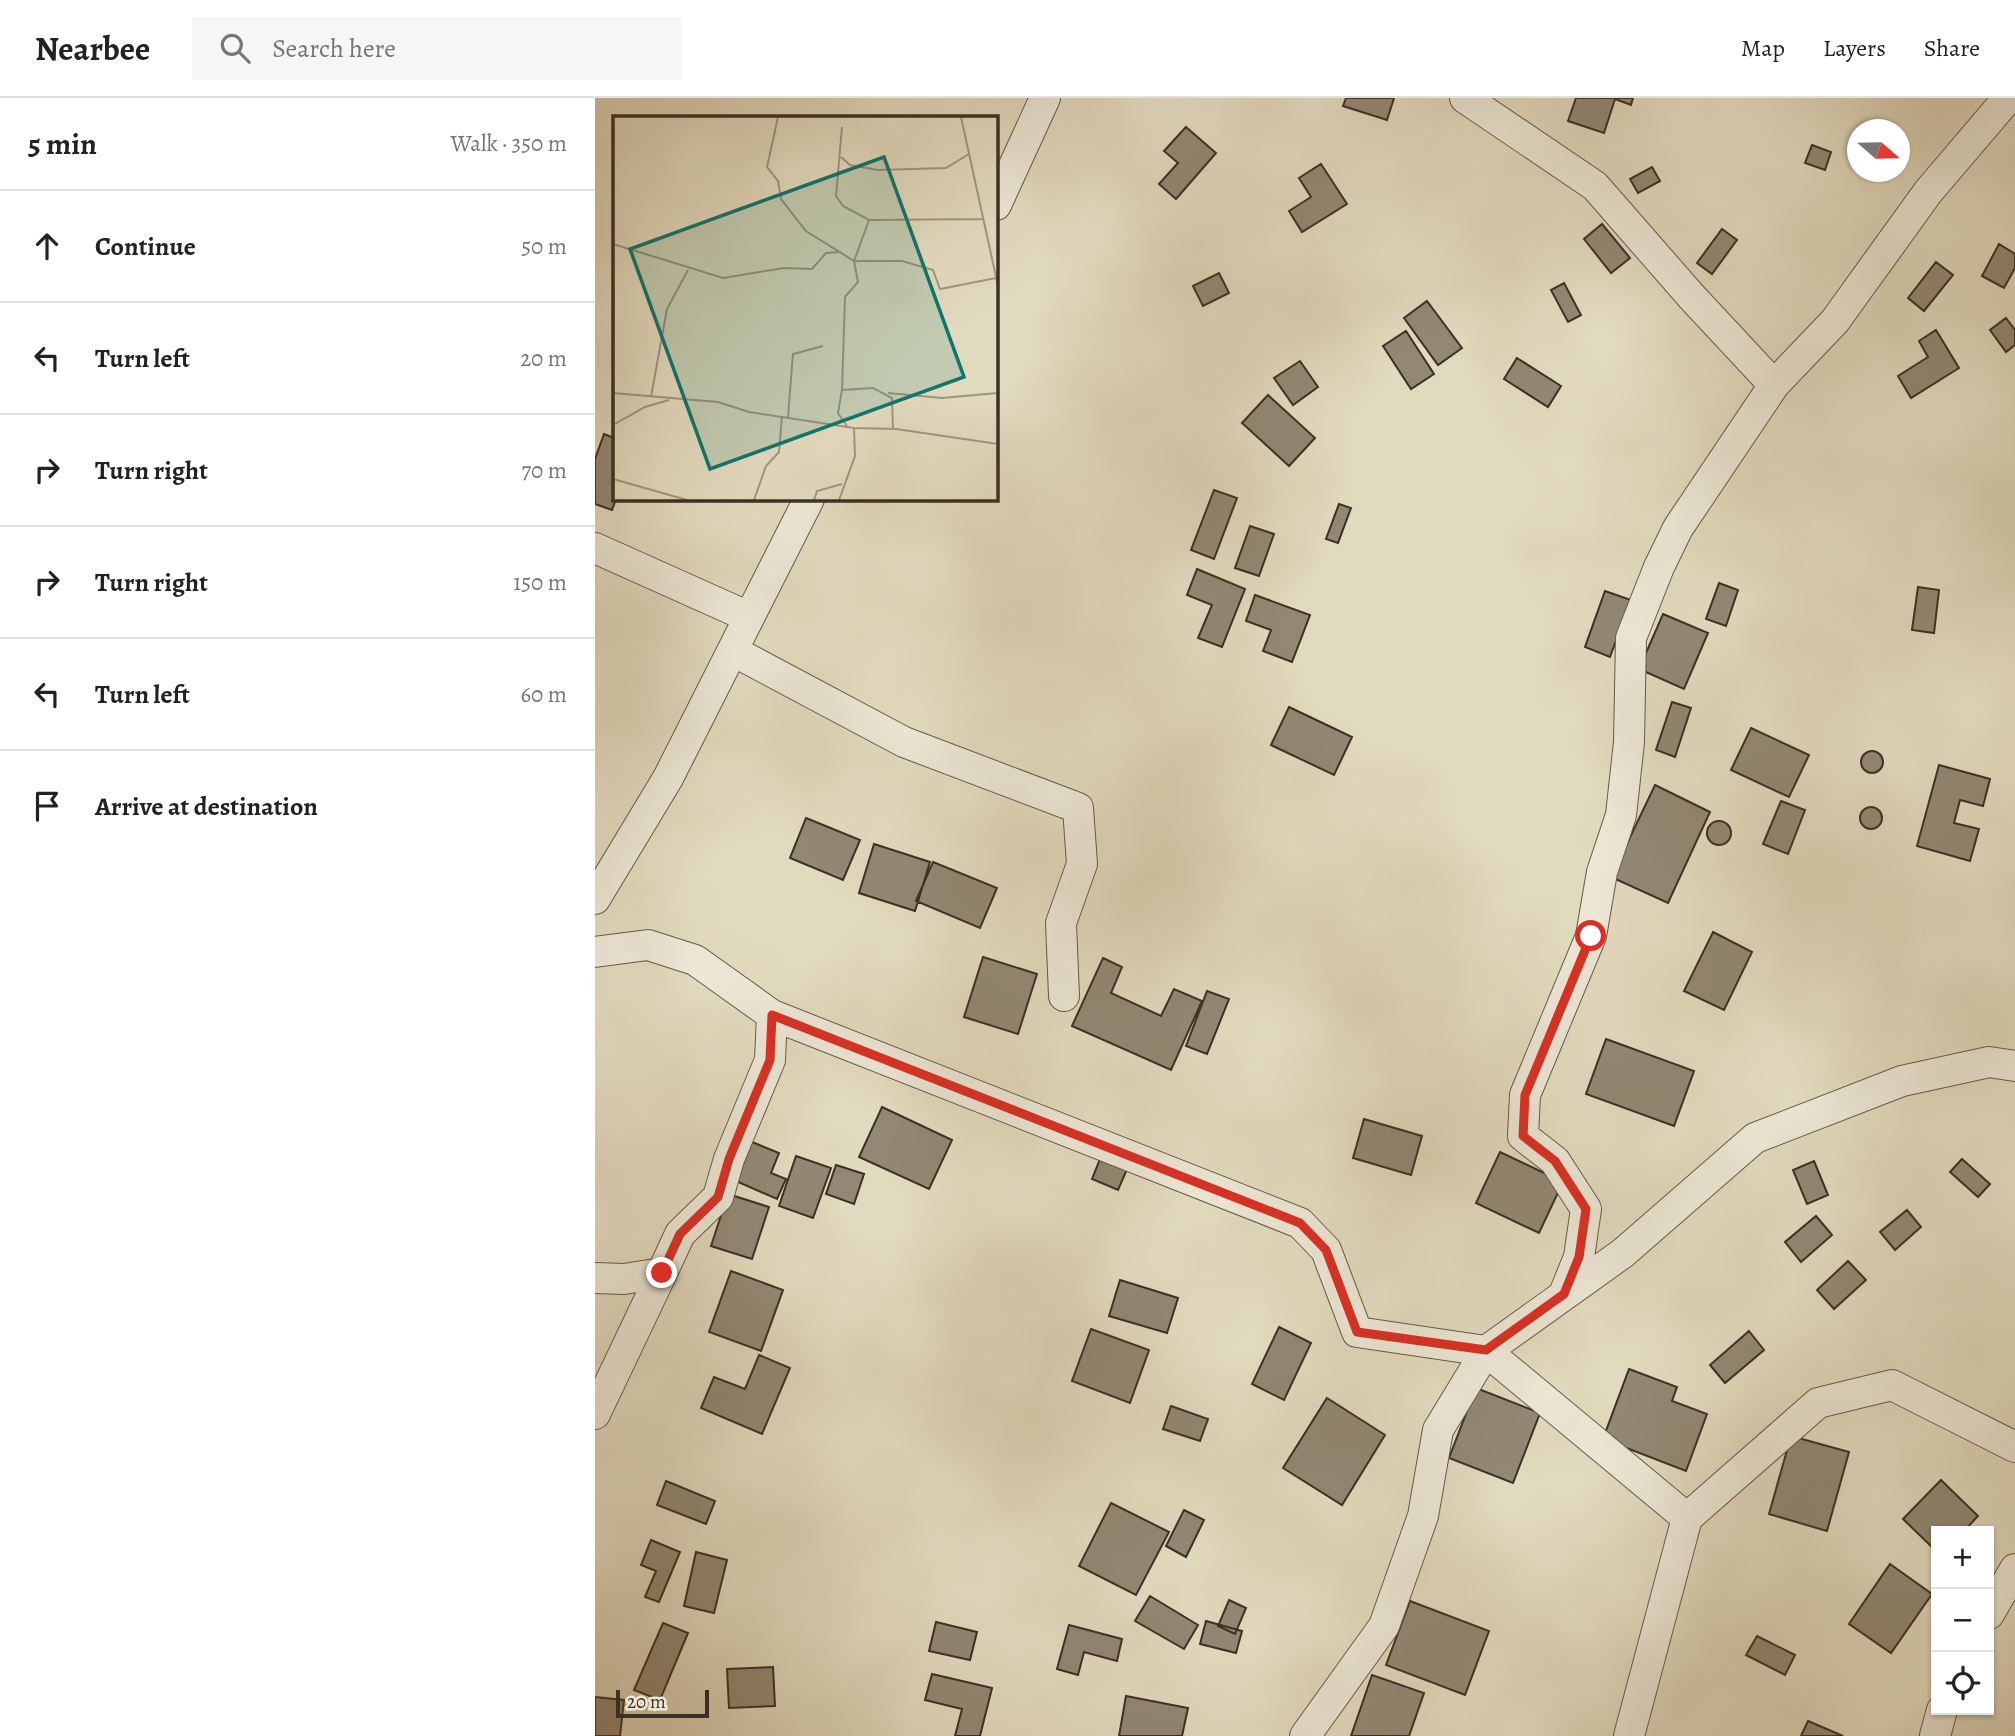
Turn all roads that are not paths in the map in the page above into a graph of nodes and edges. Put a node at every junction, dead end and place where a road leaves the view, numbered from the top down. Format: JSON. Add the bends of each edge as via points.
{"nodes":[{"id":1,"x":1045,"y":98,"type":"edge"},
{"id":2,"x":1465,"y":98,"type":"edge"},
{"id":3,"x":2008,"y":98,"type":"edge"},
{"id":4,"x":997,"y":203,"type":"edge"},
{"id":5,"x":1774,"y":385,"type":"junction"},
{"id":6,"x":808,"y":500,"type":"edge"},
{"id":7,"x":595,"y":548,"type":"edge"},
{"id":8,"x":749,"y":617,"type":"junction"},
{"id":9,"x":733,"y":651,"type":"junction"},
{"id":10,"x":595,"y":898,"type":"edge"},
{"id":11,"x":595,"y":952,"type":"edge"},
{"id":12,"x":1064,"y":996,"type":"dead end"},
{"id":13,"x":772,"y":1015,"type":"junction"},
{"id":14,"x":2015,"y":1066,"type":"edge"},
{"id":15,"x":662,"y":1273,"type":"junction"},
{"id":16,"x":595,"y":1278,"type":"edge"},
{"id":17,"x":1564,"y":1294,"type":"junction"},
{"id":18,"x":1486,"y":1350,"type":"junction"},
{"id":19,"x":595,"y":1414,"type":"edge"},
{"id":20,"x":2015,"y":1447,"type":"edge"},
{"id":21,"x":1687,"y":1518,"type":"junction"},
{"id":22,"x":2015,"y":1569,"type":"edge"},
{"id":23,"x":1994,"y":1605,"type":"edge"},
{"id":24,"x":1941,"y":1715,"type":"edge"},
{"id":25,"x":1305,"y":1736,"type":"edge"},
{"id":26,"x":1629,"y":1736,"type":"edge"},
{"id":27,"x":1935,"y":1736,"type":"edge"}],
"edges":[{"from":1,"to":4,"type":"street"},
{"from":2,"to":5,"type":"street","via":[[1595,186]]},
{"from":3,"to":5,"type":"street","via":[[1928,192],[1835,321]]},
{"from":5,"to":17,"type":"street","via":[[1678,528],[1631,638],[1629,742],[1621,815],[1602,872],[1591,936],[1525,1095],[1523,1136],[1555,1161],[1586,1209],[1579,1257]]},
{"from":6,"to":8,"type":"street"},
{"from":7,"to":8,"type":"street"},
{"from":8,"to":9,"type":"street"},
{"from":9,"to":10,"type":"street","via":[[668,778]]},
{"from":9,"to":12,"type":"street","via":[[904,743],[1078,808],[1081,864],[1061,923]]},
{"from":11,"to":13,"type":"street","via":[[648,945],[695,960]]},
{"from":13,"to":15,"type":"street","via":[[770,1060],[718,1197],[680,1234]]},
{"from":13,"to":18,"type":"street","via":[[1300,1223],[1326,1250],[1357,1332]]},
{"from":14,"to":17,"type":"street","via":[[1989,1062],[1902,1081],[1755,1138],[1623,1253]]},
{"from":15,"to":16,"type":"street"},
{"from":15,"to":19,"type":"street"},
{"from":17,"to":18,"type":"street"},
{"from":18,"to":21,"type":"street"},
{"from":18,"to":25,"type":"street","via":[[1438,1430],[1423,1516],[1384,1626]]},
{"from":20,"to":21,"type":"street","via":[[1892,1385],[1818,1403]]},
{"from":21,"to":26,"type":"street"},
{"from":22,"to":23,"type":"street"},
{"from":24,"to":27,"type":"street"}]}
